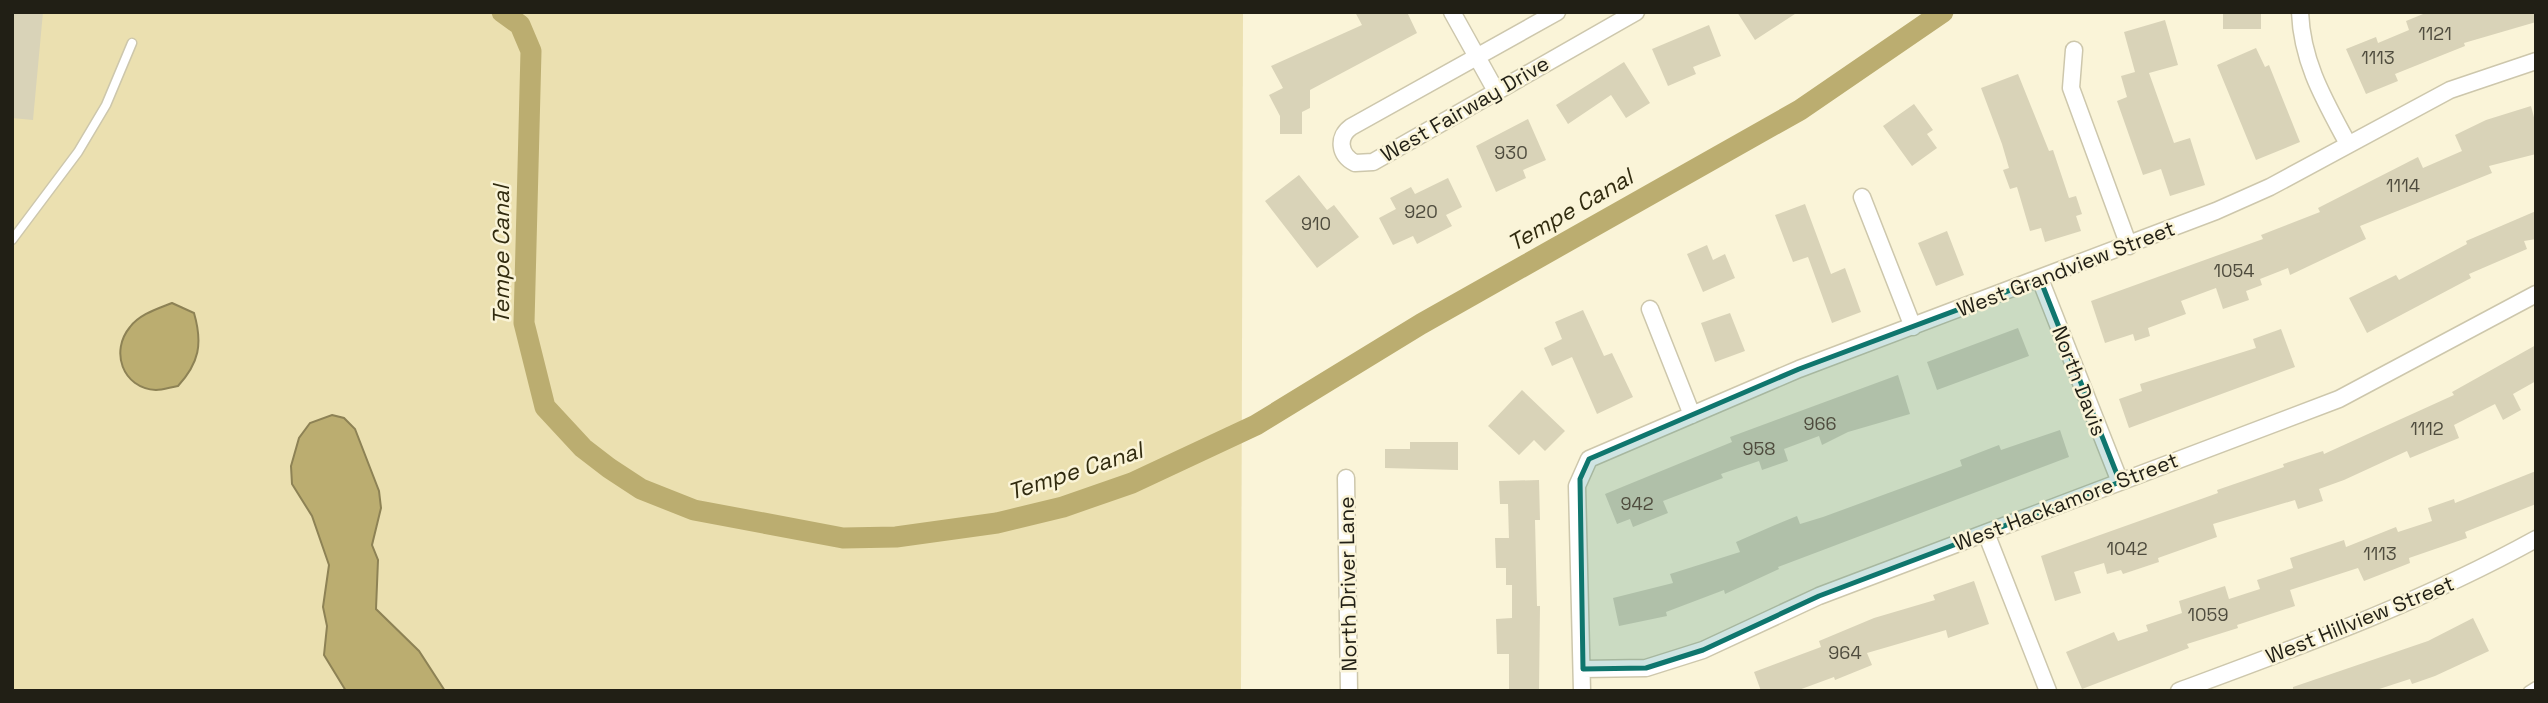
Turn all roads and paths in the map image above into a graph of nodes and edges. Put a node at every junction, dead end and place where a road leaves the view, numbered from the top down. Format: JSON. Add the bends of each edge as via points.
{"nodes":[{"id":1,"x":1452,"y":12,"type":"edge"},
{"id":2,"x":1557,"y":12,"type":"edge"},
{"id":3,"x":1636,"y":12,"type":"edge"},
{"id":4,"x":2300,"y":12,"type":"edge"},
{"id":5,"x":132,"y":43,"type":"dead end"},
{"id":6,"x":2074,"y":50,"type":"dead end"},
{"id":7,"x":1478,"y":58,"type":"junction"},
{"id":8,"x":2536,"y":61,"type":"edge"},
{"id":9,"x":1496,"y":91,"type":"junction"},
{"id":10,"x":2348,"y":144,"type":"junction"},
{"id":11,"x":1862,"y":197,"type":"dead end"},
{"id":12,"x":12,"y":240,"type":"edge"},
{"id":13,"x":2129,"y":246,"type":"junction"},
{"id":14,"x":2040,"y":279,"type":"junction"},
{"id":15,"x":2536,"y":294,"type":"edge"},
{"id":16,"x":1650,"y":309,"type":"dead end"},
{"id":17,"x":1913,"y":327,"type":"junction"},
{"id":18,"x":1692,"y":415,"type":"junction"},
{"id":19,"x":1346,"y":478,"type":"dead end"},
{"id":20,"x":2120,"y":482,"type":"junction"},
{"id":21,"x":1986,"y":533,"type":"junction"},
{"id":22,"x":2536,"y":539,"type":"edge"},
{"id":23,"x":1583,"y":669,"type":"junction"},
{"id":24,"x":2536,"y":686,"type":"edge"},
{"id":25,"x":1349,"y":691,"type":"edge"},
{"id":26,"x":1583,"y":691,"type":"edge"},
{"id":27,"x":2048,"y":691,"type":"edge"},
{"id":28,"x":2179,"y":691,"type":"edge"},
{"id":29,"x":2528,"y":691,"type":"edge"}],
"edges":[{"from":1,"to":7,"type":"street"},
{"from":2,"to":7,"type":"street","name":"West Fairway Drive"},
{"from":3,"to":9,"type":"street","name":"West Fairway Drive"},
{"from":4,"to":10,"type":"street","via":[[2311,74]]},
{"from":5,"to":12,"type":"lane","via":[[106,105],[78,152]]},
{"from":6,"to":13,"type":"street","via":[[2071,88]]},
{"from":7,"to":9,"type":"street"},
{"from":7,"to":9,"type":"street","name":"West Fairway Drive","via":[[1351,127],[1344,132],[1343,153],[1355,163],[1373,162]]},
{"from":8,"to":10,"type":"street","name":"West Grandview Street","via":[[2450,90]]},
{"from":10,"to":13,"type":"street","name":"West Grandview Street","via":[[2270,187]]},
{"from":11,"to":17,"type":"street"},
{"from":13,"to":14,"type":"street","name":"West Grandview Street"},
{"from":14,"to":17,"type":"street","name":"West Grandview Street"},
{"from":14,"to":20,"type":"street","name":"North Davis"},
{"from":15,"to":20,"type":"street","name":"West Hackamore Street","via":[[2339,399]]},
{"from":16,"to":18,"type":"street"},
{"from":17,"to":18,"type":"street","name":"West Grandview Street"},
{"from":18,"to":23,"type":"street","name":"West Grandview Street","via":[[1589,459],[1577,486]]},
{"from":19,"to":25,"type":"street","name":"North Driver Lane"},
{"from":20,"to":21,"type":"street","name":"West Hackamore Street"},
{"from":21,"to":23,"type":"street","name":"West Hackamore Street","via":[[1819,596],[1703,650],[1646,668]]},
{"from":21,"to":27,"type":"street"},
{"from":22,"to":28,"type":"street","name":"West Hillview Street","via":[[2388,613]]},
{"from":23,"to":26,"type":"street"},
{"from":24,"to":29,"type":"lane"}]}
